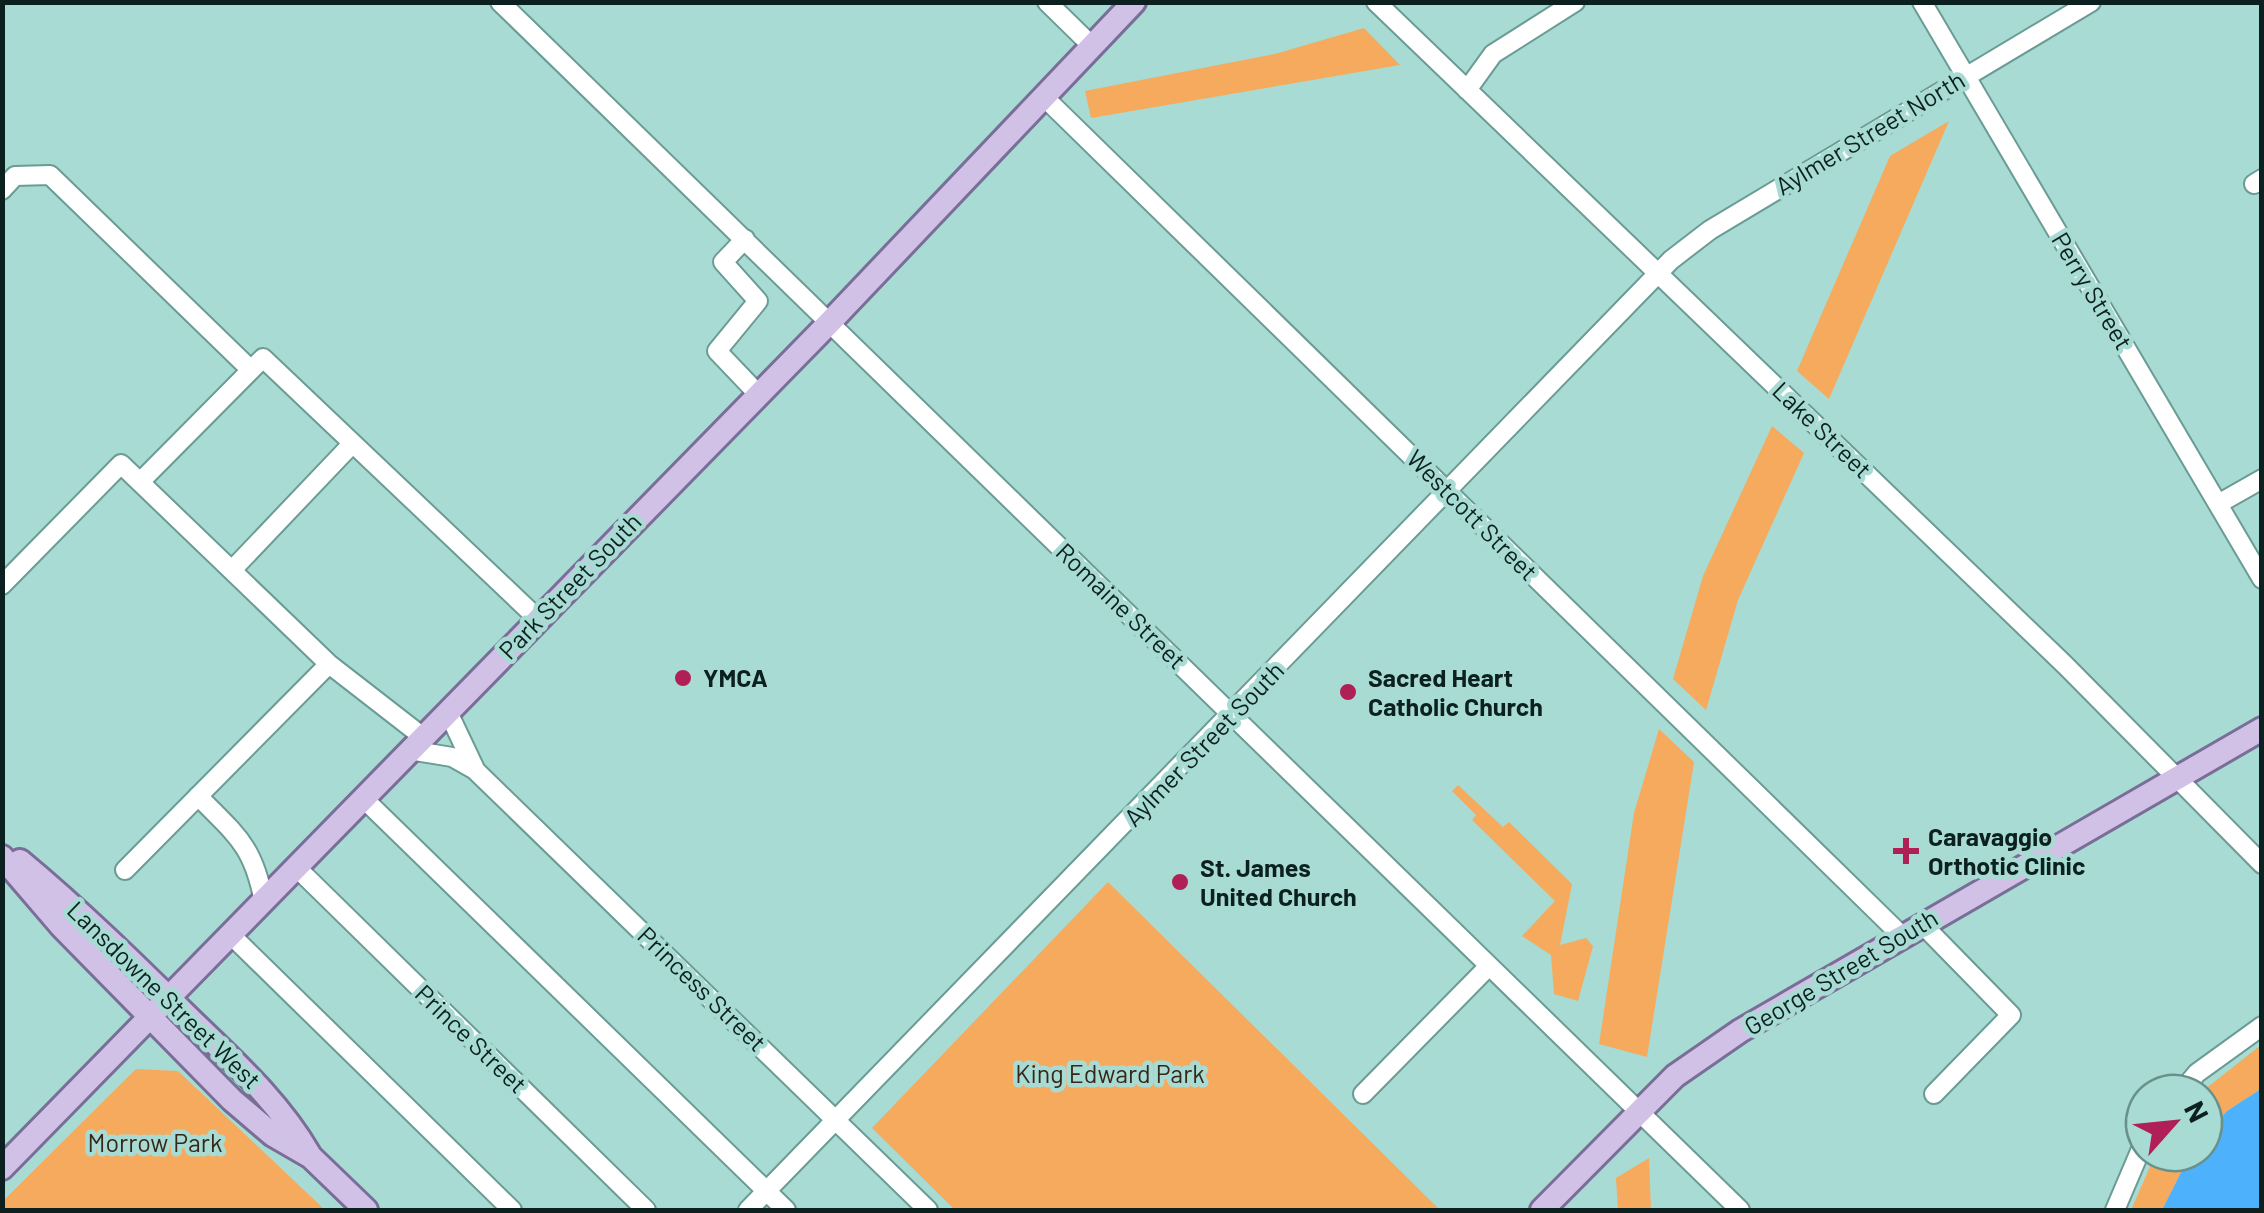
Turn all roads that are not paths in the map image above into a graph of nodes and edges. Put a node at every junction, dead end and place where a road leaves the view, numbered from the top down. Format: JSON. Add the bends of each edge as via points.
{"nodes":[{"id":1,"x":1047,"y":2,"type":"edge"},
{"id":2,"x":1134,"y":2,"type":"edge"},
{"id":3,"x":1376,"y":2,"type":"edge"},
{"id":4,"x":1575,"y":2,"type":"edge"},
{"id":5,"x":1922,"y":2,"type":"edge"},
{"id":6,"x":2092,"y":2,"type":"edge"},
{"id":7,"x":506,"y":4,"type":"edge"},
{"id":8,"x":1092,"y":46,"type":"junction"},
{"id":9,"x":1966,"y":76,"type":"junction"},
{"id":10,"x":1467,"y":90,"type":"junction"},
{"id":11,"x":1043,"y":96,"type":"junction"},
{"id":12,"x":2,"y":190,"type":"edge"},
{"id":13,"x":746,"y":240,"type":"junction"},
{"id":14,"x":1656,"y":274,"type":"junction"},
{"id":15,"x":830,"y":322,"type":"junction"},
{"id":16,"x":252,"y":370,"type":"junction"},
{"id":17,"x":758,"y":394,"type":"junction"},
{"id":18,"x":352,"y":444,"type":"junction"},
{"id":19,"x":2262,"y":479,"type":"edge"},
{"id":20,"x":140,"y":481,"type":"junction"},
{"id":21,"x":1448,"y":492,"type":"junction"},
{"id":22,"x":2218,"y":504,"type":"junction"},
{"id":23,"x":233,"y":569,"type":"junction"},
{"id":24,"x":2262,"y":580,"type":"edge"},
{"id":25,"x":2,"y":584,"type":"edge"},
{"id":26,"x":538,"y":618,"type":"junction"},
{"id":27,"x":329,"y":664,"type":"junction"},
{"id":28,"x":448,"y":712,"type":"junction"},
{"id":29,"x":1233,"y":714,"type":"junction"},
{"id":30,"x":2262,"y":728,"type":"edge"},
{"id":31,"x":416,"y":744,"type":"junction"},
{"id":32,"x":475,"y":770,"type":"junction"},
{"id":33,"x":2174,"y":779,"type":"junction"},
{"id":34,"x":198,"y":796,"type":"junction"},
{"id":35,"x":363,"y":798,"type":"junction"},
{"id":36,"x":2,"y":847,"type":"edge"},
{"id":37,"x":2,"y":856,"type":"edge"},
{"id":38,"x":2262,"y":864,"type":"edge"},
{"id":39,"x":296,"y":868,"type":"junction"},
{"id":40,"x":125,"y":870,"type":"dead end"},
{"id":41,"x":264,"y":902,"type":"junction"},
{"id":42,"x":1922,"y":924,"type":"junction"},
{"id":43,"x":232,"y":936,"type":"junction"},
{"id":44,"x":1901,"y":936,"type":"junction"},
{"id":45,"x":1489,"y":966,"type":"junction"},
{"id":46,"x":170,"y":998,"type":"junction"},
{"id":47,"x":151,"y":1018,"type":"junction"},
{"id":48,"x":2262,"y":1026,"type":"edge"},
{"id":49,"x":2197,"y":1073,"type":"edge"},
{"id":50,"x":1363,"y":1094,"type":"dead end"},
{"id":51,"x":1934,"y":1094,"type":"dead end"},
{"id":52,"x":1640,"y":1112,"type":"junction"},
{"id":53,"x":837,"y":1120,"type":"junction"},
{"id":54,"x":311,"y":1157,"type":"junction"},
{"id":55,"x":2,"y":1168,"type":"edge"},
{"id":56,"x":2131,"y":1173,"type":"edge"},
{"id":57,"x":767,"y":1192,"type":"junction"},
{"id":58,"x":366,"y":1210,"type":"edge"},
{"id":59,"x":512,"y":1210,"type":"edge"},
{"id":60,"x":646,"y":1210,"type":"edge"},
{"id":61,"x":748,"y":1210,"type":"edge"},
{"id":62,"x":786,"y":1210,"type":"edge"},
{"id":63,"x":928,"y":1210,"type":"edge"},
{"id":64,"x":1542,"y":1210,"type":"edge"},
{"id":65,"x":1740,"y":1210,"type":"edge"},
{"id":66,"x":2115,"y":1210,"type":"edge"}],
"edges":[{"from":1,"to":8,"type":"street"},
{"from":2,"to":8,"type":"main road","name":"Park Street South"},
{"from":3,"to":10,"type":"street","name":"Lake Street"},
{"from":4,"to":10,"type":"street","via":[[1493,54]]},
{"from":5,"to":9,"type":"street","name":"Perry Street"},
{"from":6,"to":9,"type":"street","name":"Aylmer Street North"},
{"from":7,"to":13,"type":"street","name":"Romaine Street"},
{"from":8,"to":11,"type":"main road","name":"Park Street South"},
{"from":9,"to":14,"type":"street","name":"Aylmer Street North","via":[[1710,230]]},
{"from":9,"to":22,"type":"street","name":"Perry Street"},
{"from":10,"to":14,"type":"street","name":"Lake Street"},
{"from":11,"to":15,"type":"main road","name":"Park Street South"},
{"from":11,"to":21,"type":"street","name":"Westcott Street"},
{"from":12,"to":16,"type":"street","via":[[16,176],[50,175]]},
{"from":13,"to":15,"type":"street","name":"Romaine Street"},
{"from":13,"to":17,"type":"street","via":[[723,262],[758,301],[717,351]]},
{"from":14,"to":21,"type":"street","name":"Aylmer Street South"},
{"from":14,"to":33,"type":"street","name":"Lake Street","via":[[2066,666]]},
{"from":15,"to":17,"type":"main road","name":"Park Street South"},
{"from":15,"to":29,"type":"street","name":"Romaine Street"},
{"from":16,"to":18,"type":"street","via":[[263,358]]},
{"from":16,"to":20,"type":"street"},
{"from":17,"to":26,"type":"main road","name":"Park Street South"},
{"from":18,"to":23,"type":"street"},
{"from":18,"to":26,"type":"street"},
{"from":19,"to":22,"type":"street"},
{"from":20,"to":23,"type":"street"},
{"from":20,"to":25,"type":"street","via":[[121,464]]},
{"from":21,"to":29,"type":"street","name":"Aylmer Street South"},
{"from":21,"to":44,"type":"street","name":"Westcott Street"},
{"from":22,"to":24,"type":"street","name":"Perry Street"},
{"from":23,"to":27,"type":"street"},
{"from":26,"to":28,"type":"main road","name":"Park Street South"},
{"from":27,"to":31,"type":"street"},
{"from":27,"to":34,"type":"street"},
{"from":28,"to":31,"type":"main road","name":"Park Street South"},
{"from":28,"to":32,"type":"street","name":"Princess Street"},
{"from":29,"to":45,"type":"street","name":"Romaine Street"},
{"from":29,"to":53,"type":"street","name":"Aylmer Street South"},
{"from":30,"to":33,"type":"main road","name":"George Street South"},
{"from":31,"to":32,"type":"street","name":"Princess Street"},
{"from":31,"to":35,"type":"main road","name":"Park Street South"},
{"from":32,"to":53,"type":"street","name":"Princess Street"},
{"from":33,"to":38,"type":"street","name":"Lake Street"},
{"from":33,"to":42,"type":"main road","name":"George Street South"},
{"from":34,"to":40,"type":"street"},
{"from":34,"to":41,"type":"street","via":[[248,849]]},
{"from":35,"to":39,"type":"main road","name":"Park Street South"},
{"from":35,"to":57,"type":"street"},
{"from":36,"to":46,"type":"main road","name":"Lansdowne Street West"},
{"from":37,"to":47,"type":"main road","name":"Lansdowne Street West"},
{"from":39,"to":41,"type":"main road","name":"Park Street South"},
{"from":39,"to":60,"type":"street","name":"Prince Street"},
{"from":41,"to":43,"type":"main road","name":"Park Street South"},
{"from":42,"to":44,"type":"main road","name":"George Street South"},
{"from":42,"to":51,"type":"street","via":[[2011,1015]]},
{"from":43,"to":46,"type":"main road","name":"Park Street South"},
{"from":43,"to":59,"type":"street"},
{"from":44,"to":52,"type":"main road","name":"George Street South","via":[[1740,1031],[1675,1076]]},
{"from":45,"to":50,"type":"street"},
{"from":45,"to":52,"type":"street","name":"Romaine Street"},
{"from":46,"to":47,"type":"main road","name":"Park Street South"},
{"from":46,"to":54,"type":"main road","name":"Lansdowne Street West","via":[[288,1118]]},
{"from":47,"to":54,"type":"main road","name":"Lansdowne Street West","via":[[232,1100]]},
{"from":47,"to":55,"type":"main road","name":"Park Street South"},
{"from":48,"to":49,"type":"street"},
{"from":52,"to":64,"type":"main road","name":"George Street South"},
{"from":52,"to":65,"type":"street","name":"Romaine Street"},
{"from":53,"to":57,"type":"street","name":"Aylmer Street South"},
{"from":53,"to":63,"type":"street","name":"Princess Street"},
{"from":54,"to":58,"type":"main road","name":"Lansdowne Street West"},
{"from":56,"to":66,"type":"street"},
{"from":57,"to":61,"type":"street","name":"Aylmer Street South"},
{"from":57,"to":62,"type":"street"}]}
